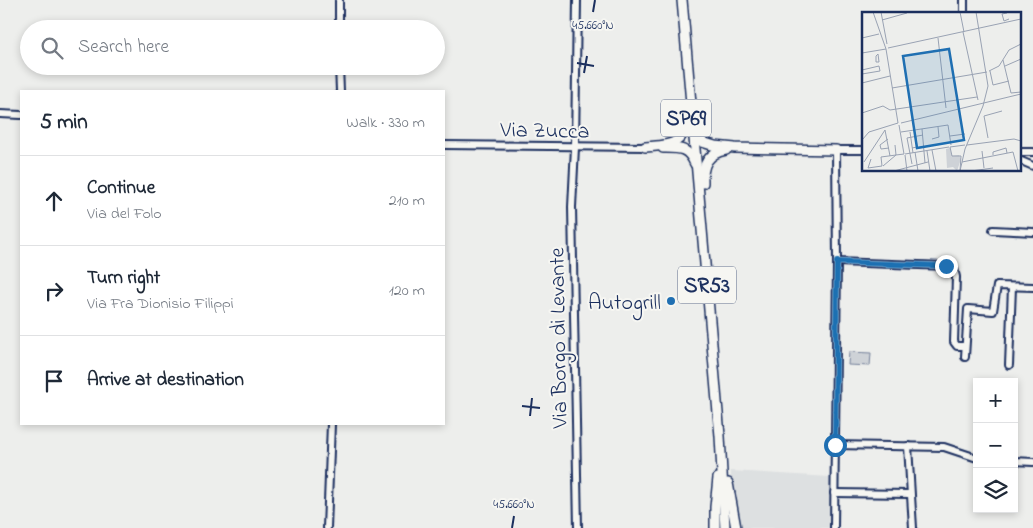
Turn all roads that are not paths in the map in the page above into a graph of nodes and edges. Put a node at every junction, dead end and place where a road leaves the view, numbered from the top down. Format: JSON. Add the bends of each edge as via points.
{"nodes":[{"id":1,"x":339,"y":0,"type":"edge"},
{"id":2,"x":577,"y":0,"type":"edge"},
{"id":3,"x":682,"y":0,"type":"edge"},
{"id":4,"x":339,"y":20,"type":"edge"},
{"id":5,"x":687,"y":59,"type":"junction"},
{"id":6,"x":339,"y":75,"type":"edge"},
{"id":7,"x":340,"y":90,"type":"edge"},
{"id":8,"x":0,"y":114,"type":"edge"},
{"id":9,"x":20,"y":115,"type":"edge"},
{"id":10,"x":693,"y":128,"type":"junction"},
{"id":11,"x":445,"y":145,"type":"edge"},
{"id":12,"x":575,"y":147,"type":"junction"},
{"id":13,"x":645,"y":147,"type":"junction"},
{"id":14,"x":735,"y":148,"type":"junction"},
{"id":15,"x":836,"y":150,"type":"junction"},
{"id":16,"x":862,"y":150,"type":"edge"},
{"id":17,"x":1020,"y":152,"type":"edge"},
{"id":18,"x":1033,"y":152,"type":"edge"},
{"id":19,"x":1020,"y":160,"type":"edge"},
{"id":20,"x":1033,"y":166,"type":"edge"},
{"id":21,"x":697,"y":171,"type":"junction"},
{"id":22,"x":993,"y":230,"type":"dead end"},
{"id":23,"x":1033,"y":232,"type":"edge"},
{"id":24,"x":702,"y":233,"type":"junction"},
{"id":25,"x":837,"y":262,"type":"junction"},
{"id":26,"x":1012,"y":286,"type":"junction"},
{"id":27,"x":1033,"y":287,"type":"edge"},
{"id":28,"x":965,"y":346,"type":"junction"},
{"id":29,"x":965,"y":357,"type":"dead end"},
{"id":30,"x":1009,"y":365,"type":"dead end"},
{"id":31,"x":331,"y":425,"type":"edge"},
{"id":32,"x":720,"y":436,"type":"junction"},
{"id":33,"x":835,"y":445,"type":"junction"},
{"id":34,"x":908,"y":446,"type":"junction"},
{"id":35,"x":973,"y":457,"type":"edge"},
{"id":36,"x":1018,"y":461,"type":"edge"},
{"id":37,"x":1033,"y":462,"type":"edge"},
{"id":38,"x":834,"y":493,"type":"junction"},
{"id":39,"x":910,"y":494,"type":"junction"},
{"id":40,"x":327,"y":528,"type":"edge"},
{"id":41,"x":578,"y":528,"type":"edge"},
{"id":42,"x":716,"y":528,"type":"edge"},
{"id":43,"x":725,"y":528,"type":"edge"},
{"id":44,"x":736,"y":528,"type":"edge"},
{"id":45,"x":834,"y":528,"type":"edge"},
{"id":46,"x":913,"y":528,"type":"edge"}],
"edges":[{"from":1,"to":4,"type":"street"},
{"from":2,"to":12,"type":"street","name":"Via Borgo di Levante"},
{"from":3,"to":5,"type":"highway","number":"SR53"},
{"from":5,"to":10,"type":"highway","number":"SR53"},
{"from":5,"to":13,"type":"highway","number":"SP69","via":[[684,133],[671,143]]},
{"from":6,"to":7,"type":"street"},
{"from":8,"to":9,"type":"street"},
{"from":10,"to":14,"type":"highway","number":"SP69","via":[[706,144]]},
{"from":10,"to":21,"type":"highway","number":"SR53"},
{"from":11,"to":12,"type":"street","name":"Via Zucca","number":"SP69"},
{"from":12,"to":13,"type":"street","name":"Via Zucca","number":"SP69"},
{"from":12,"to":41,"type":"street","name":"Via Borgo di Levante","via":[[572,207]]},
{"from":13,"to":21,"type":"highway","number":"SP69","via":[[684,150],[691,156]]},
{"from":14,"to":15,"type":"highway","number":"SP69"},
{"from":14,"to":24,"type":"highway","number":"SP69","via":[[715,153],[705,162]]},
{"from":15,"to":16,"type":"street","number":"SP69"},
{"from":15,"to":25,"type":"street"},
{"from":17,"to":18,"type":"street"},
{"from":19,"to":20,"type":"street"},
{"from":21,"to":24,"type":"highway","number":"SR53"},
{"from":22,"to":23,"type":"street"},
{"from":24,"to":32,"type":"highway","number":"SR53"},
{"from":25,"to":28,"type":"street","via":[[946,266],[954,269],[954,342],[957,346]]},
{"from":25,"to":33,"type":"street"},
{"from":26,"to":27,"type":"street"},
{"from":26,"to":28,"type":"street","via":[[996,287],[993,311],[968,309]]},
{"from":26,"to":30,"type":"street"},
{"from":28,"to":29,"type":"street"},
{"from":31,"to":40,"type":"street"},
{"from":32,"to":42,"type":"highway"},
{"from":32,"to":43,"type":"highway","number":"SR53"},
{"from":32,"to":44,"type":"highway"},
{"from":33,"to":34,"type":"street"},
{"from":33,"to":38,"type":"street"},
{"from":34,"to":35,"type":"street","via":[[944,446]]},
{"from":34,"to":39,"type":"street"},
{"from":36,"to":37,"type":"street"},
{"from":38,"to":39,"type":"street"},
{"from":38,"to":45,"type":"street"},
{"from":39,"to":46,"type":"street"}]}
